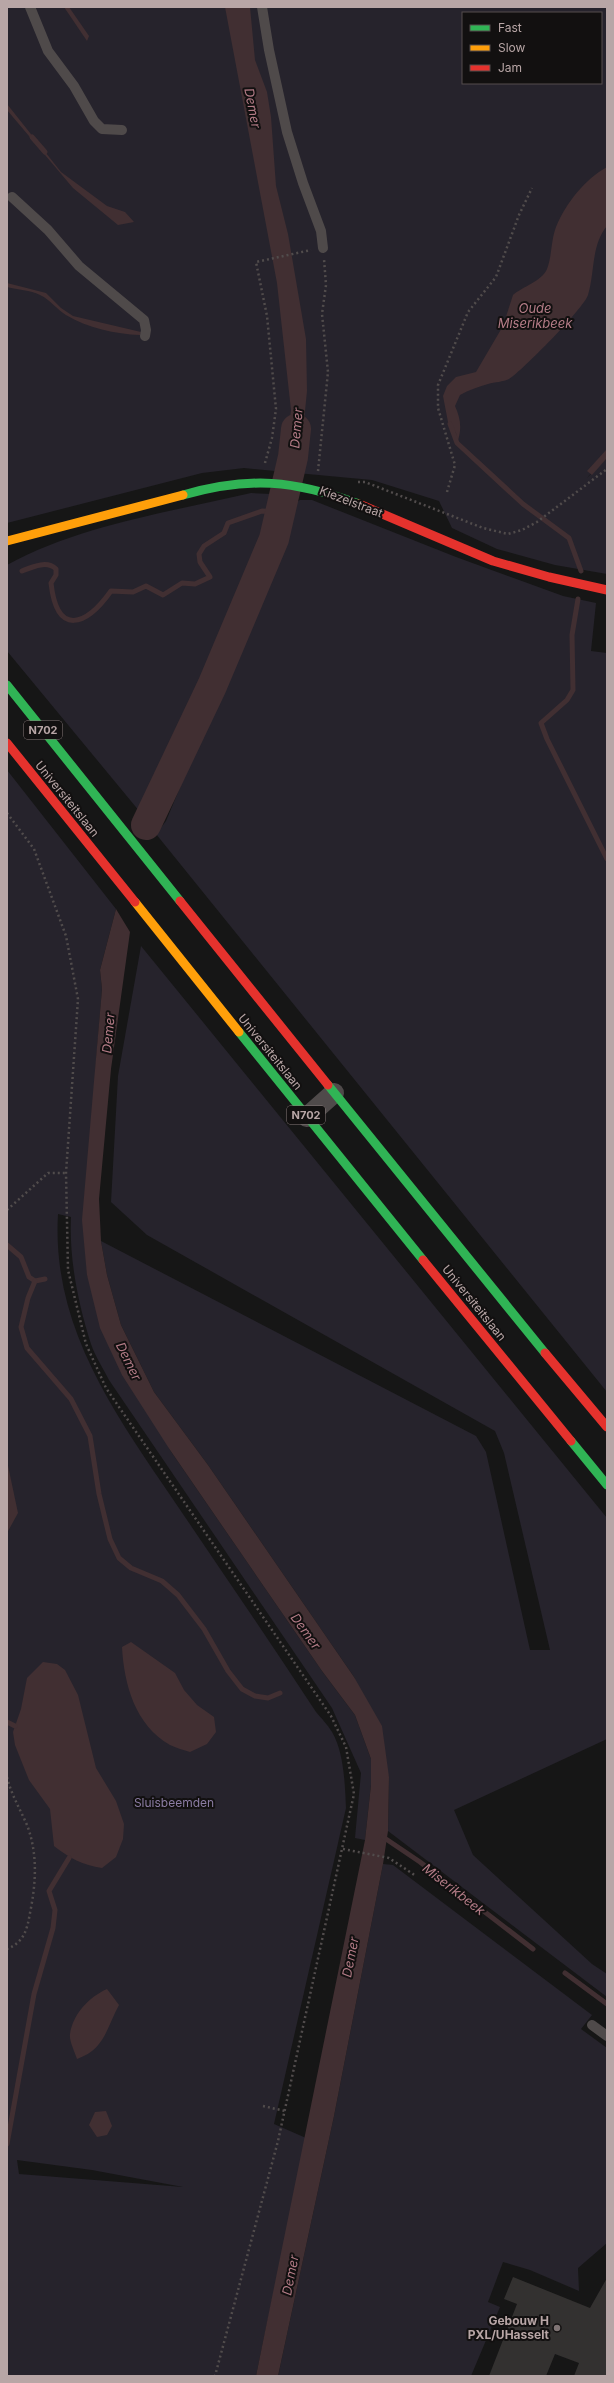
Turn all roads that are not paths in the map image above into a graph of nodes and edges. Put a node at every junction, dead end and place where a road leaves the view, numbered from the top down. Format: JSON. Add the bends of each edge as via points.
{"nodes":[{"id":1,"x":30,"y":7,"type":"edge"},
{"id":2,"x":262,"y":7,"type":"edge"},
{"id":3,"x":122,"y":130,"type":"dead end"},
{"id":4,"x":12,"y":197,"type":"dead end"},
{"id":5,"x":323,"y":248,"type":"road end"},
{"id":6,"x":145,"y":336,"type":"dead end"},
{"id":7,"x":65,"y":528,"type":"junction"},
{"id":8,"x":7,"y":541,"type":"edge"},
{"id":9,"x":7,"y":553,"type":"edge"},
{"id":10,"x":607,"y":590,"type":"edge"},
{"id":11,"x":7,"y":679,"type":"edge"},
{"id":12,"x":7,"y":685,"type":"edge"},
{"id":13,"x":16,"y":695,"type":"junction"},
{"id":14,"x":7,"y":743,"type":"edge"},
{"id":15,"x":334,"y":1093,"type":"junction"},
{"id":16,"x":307,"y":1117,"type":"junction"},
{"id":17,"x":607,"y":1427,"type":"edge"},
{"id":18,"x":607,"y":1485,"type":"edge"},
{"id":19,"x":592,"y":2025,"type":"dead end"},
{"id":20,"x":607,"y":2036,"type":"edge"}],
"edges":[{"from":1,"to":3,"type":"lane","via":[[48,52],[74,86],[94,121],[102,129]]},
{"from":2,"to":5,"type":"lane","via":[[268,50],[288,132],[321,231]]},
{"from":4,"to":6,"type":"lane","via":[[48,230],[79,266],[144,320]]},
{"from":7,"to":8,"type":"main road","name":"Kiezelstraat"},
{"from":7,"to":9,"type":"street","name":"Kiezelstraat"},
{"from":7,"to":10,"type":"main road","name":"Kiezelstraat","via":[[225,484],[262,482],[306,487],[347,498],[456,547],[495,561]]},
{"from":11,"to":13,"type":"lane"},
{"from":12,"to":13,"type":"main road","name":"Universiteitslaan","number":"N702"},
{"from":13,"to":15,"type":"main road","name":"Universiteitslaan","number":"N702"},
{"from":14,"to":16,"type":"main road","name":"Universiteitslaan","number":"N702"},
{"from":15,"to":16,"type":"street"},
{"from":15,"to":17,"type":"main road","name":"Universiteitslaan","number":"N702","via":[[515,1318]]},
{"from":16,"to":18,"type":"main road","name":"Universiteitslaan","number":"N702"},
{"from":19,"to":20,"type":"lane"}]}
